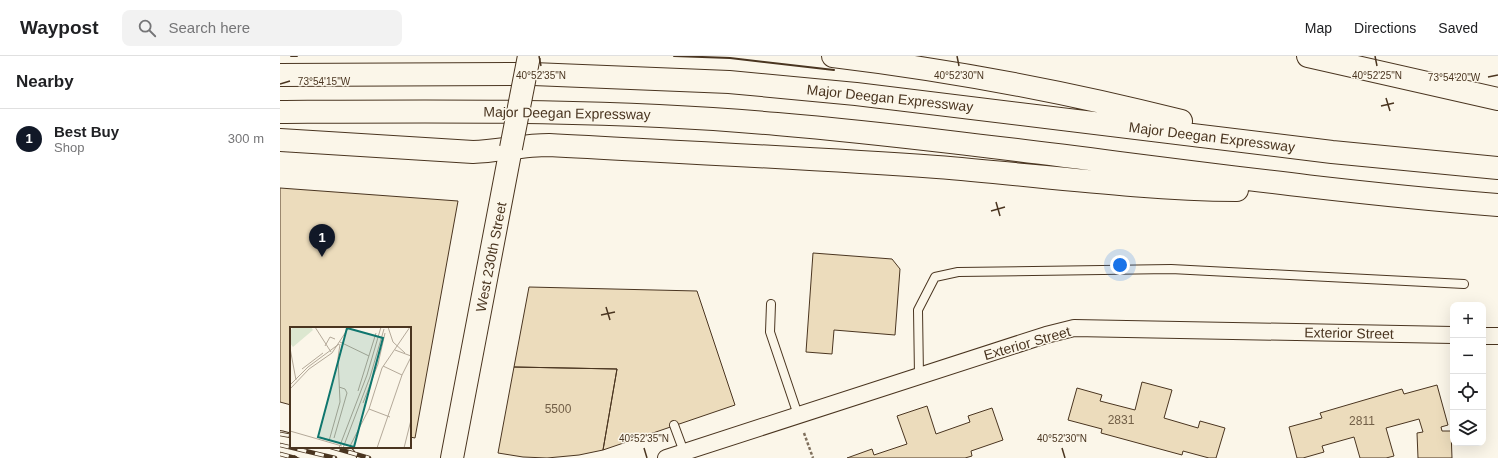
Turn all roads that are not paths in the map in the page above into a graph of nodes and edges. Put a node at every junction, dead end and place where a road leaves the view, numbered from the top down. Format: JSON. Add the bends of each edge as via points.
{"nodes":[{"id":1,"x":529,"y":56,"type":"edge"},
{"id":2,"x":833,"y":56,"type":"edge"},
{"id":3,"x":1308,"y":56,"type":"edge"},
{"id":4,"x":280,"y":75,"type":"edge"},
{"id":5,"x":1498,"y":99,"type":"edge"},
{"id":6,"x":280,"y":112,"type":"edge"},
{"id":7,"x":280,"y":140,"type":"edge"},
{"id":8,"x":1269,"y":144,"type":"junction"},
{"id":9,"x":512,"y":148,"type":"junction"},
{"id":10,"x":1498,"y":168,"type":"edge"},
{"id":11,"x":1345,"y":190,"type":"junction"},
{"id":12,"x":1498,"y":205,"type":"edge"},
{"id":13,"x":1464,"y":284,"type":"dead end"},
{"id":14,"x":771,"y":304,"type":"dead end"},
{"id":15,"x":1450,"y":335,"type":"edge"},
{"id":16,"x":1486,"y":336,"type":"edge"},
{"id":17,"x":1498,"y":336,"type":"edge"},
{"id":18,"x":919,"y":376,"type":"junction"},
{"id":19,"x":798,"y":415,"type":"junction"},
{"id":20,"x":674,"y":425,"type":"dead end"},
{"id":21,"x":280,"y":442,"type":"edge"},
{"id":22,"x":290,"y":445,"type":"edge"},
{"id":23,"x":306,"y":448,"type":"edge"},
{"id":24,"x":684,"y":452,"type":"junction"},
{"id":25,"x":345,"y":458,"type":"edge"},
{"id":26,"x":452,"y":458,"type":"edge"},
{"id":27,"x":666,"y":458,"type":"edge"}],
"edges":[{"from":1,"to":9,"type":"main road","name":"West 230th Street","bridge":true},
{"from":2,"to":8,"type":"main road","via":[[1000,82],[1143,112]]},
{"from":3,"to":5,"type":"main road"},
{"from":4,"to":8,"type":"main road","name":"Major Deegan Expressway","via":[[533,74],[728,82],[919,101]]},
{"from":6,"to":11,"type":"main road","name":"Major Deegan Expressway","via":[[523,111],[712,119],[901,136]]},
{"from":7,"to":9,"type":"main road","via":[[473,152]]},
{"from":8,"to":10,"type":"main road","name":"Major Deegan Expressway"},
{"from":9,"to":11,"type":"main road","via":[[549,145],[811,158],[1156,187]]},
{"from":9,"to":26,"type":"main road","name":"West 230th Street"},
{"from":11,"to":12,"type":"main road","name":"Major Deegan Expressway"},
{"from":13,"to":18,"type":"lane","via":[[1172,269],[958,272],[934,277],[918,310]]},
{"from":14,"to":19,"type":"lane","via":[[770,332]]},
{"from":15,"to":18,"type":"street","name":"Exterior Street","via":[[1074,328]]},
{"from":16,"to":17,"type":"street"},
{"from":18,"to":19,"type":"street","name":"Exterior Street"},
{"from":19,"to":24,"type":"street","name":"Exterior Street"},
{"from":20,"to":24,"type":"lane"},
{"from":21,"to":22,"type":"main road"},
{"from":23,"to":25,"type":"main road"},
{"from":24,"to":27,"type":"street","name":"Exterior Street"}]}
